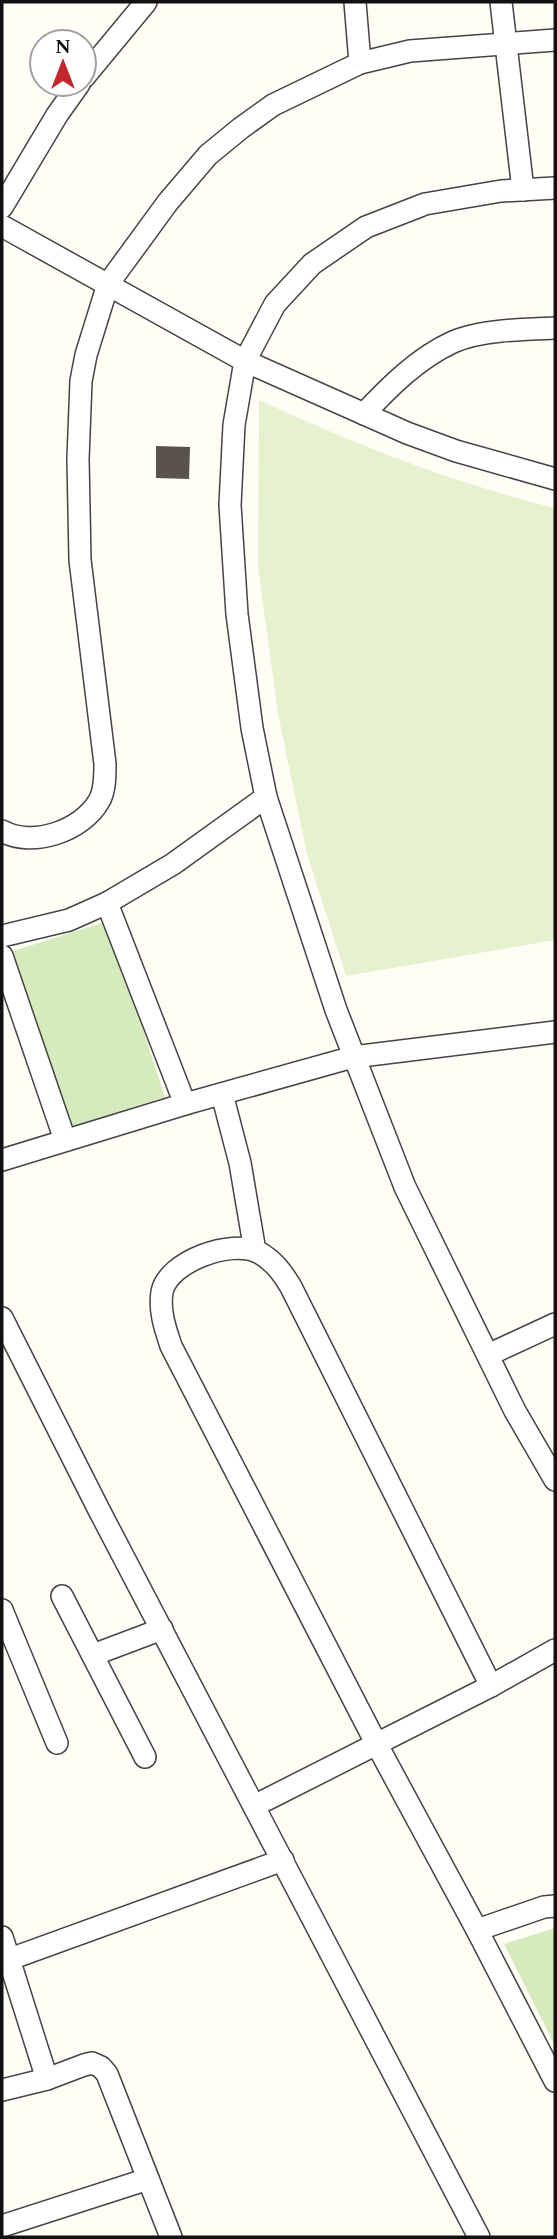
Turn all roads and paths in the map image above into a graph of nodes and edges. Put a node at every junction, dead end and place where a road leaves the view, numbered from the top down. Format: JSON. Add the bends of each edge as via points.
{"nodes":[{"id":1,"x":146,"y":2,"type":"edge"},
{"id":2,"x":355,"y":2,"type":"edge"},
{"id":3,"x":501,"y":2,"type":"edge"},
{"id":4,"x":555,"y":40,"type":"edge"},
{"id":5,"x":505,"y":42,"type":"junction"},
{"id":6,"x":98,"y":60,"type":"edge"},
{"id":7,"x":360,"y":63,"type":"junction"},
{"id":8,"x":70,"y":98,"type":"edge"},
{"id":9,"x":555,"y":188,"type":"edge"},
{"id":10,"x":523,"y":190,"type":"junction"},
{"id":11,"x":2,"y":207,"type":"edge"},
{"id":12,"x":2,"y":226,"type":"edge"},
{"id":13,"x":108,"y":284,"type":"junction"},
{"id":14,"x":555,"y":328,"type":"edge"},
{"id":15,"x":245,"y":360,"type":"junction"},
{"id":16,"x":364,"y":414,"type":"junction"},
{"id":17,"x":555,"y":479,"type":"edge"},
{"id":18,"x":266,"y":797,"type":"junction"},
{"id":19,"x":2,"y":831,"type":"edge"},
{"id":20,"x":107,"y":903,"type":"junction"},
{"id":21,"x":2,"y":936,"type":"edge"},
{"id":22,"x":2,"y":956,"type":"edge"},
{"id":23,"x":555,"y":1032,"type":"edge"},
{"id":24,"x":352,"y":1057,"type":"junction"},
{"id":25,"x":222,"y":1094,"type":"junction"},
{"id":26,"x":185,"y":1104,"type":"junction"},
{"id":27,"x":65,"y":1140,"type":"junction"},
{"id":28,"x":2,"y":1160,"type":"edge"},
{"id":29,"x":255,"y":1251,"type":"junction"},
{"id":30,"x":555,"y":1324,"type":"edge"},
{"id":31,"x":3,"y":1325,"type":"edge"},
{"id":32,"x":488,"y":1356,"type":"junction"},
{"id":33,"x":555,"y":1480,"type":"edge"},
{"id":34,"x":62,"y":1596,"type":"dead end"},
{"id":35,"x":2,"y":1610,"type":"edge"},
{"id":36,"x":162,"y":1629,"type":"junction"},
{"id":37,"x":555,"y":1650,"type":"edge"},
{"id":38,"x":93,"y":1655,"type":"junction"},
{"id":39,"x":491,"y":1686,"type":"junction"},
{"id":40,"x":57,"y":1743,"type":"dead end"},
{"id":41,"x":376,"y":1743,"type":"junction"},
{"id":42,"x":145,"y":1757,"type":"dead end"},
{"id":43,"x":254,"y":1805,"type":"junction"},
{"id":44,"x":283,"y":1860,"type":"junction"},
{"id":45,"x":555,"y":1906,"type":"edge"},
{"id":46,"x":477,"y":1930,"type":"junction"},
{"id":47,"x":2,"y":1937,"type":"edge"},
{"id":48,"x":5,"y":1961,"type":"edge"},
{"id":49,"x":47,"y":2079,"type":"junction"},
{"id":50,"x":555,"y":2081,"type":"edge"},
{"id":51,"x":2,"y":2090,"type":"edge"},
{"id":52,"x":148,"y":2179,"type":"junction"},
{"id":53,"x":2,"y":2226,"type":"edge"},
{"id":54,"x":171,"y":2237,"type":"edge"},
{"id":55,"x":479,"y":2237,"type":"edge"}],
"edges":[{"from":1,"to":6,"type":"street"},
{"from":2,"to":7,"type":"street"},
{"from":3,"to":5,"type":"street"},
{"from":4,"to":5,"type":"street"},
{"from":5,"to":7,"type":"street","via":[[410,51]]},
{"from":5,"to":10,"type":"street"},
{"from":7,"to":13,"type":"street","via":[[273,105],[208,155]]},
{"from":8,"to":11,"type":"street"},
{"from":9,"to":10,"type":"street"},
{"from":10,"to":15,"type":"street","via":[[425,204],[366,227],[312,264],[275,304]]},
{"from":12,"to":13,"type":"street"},
{"from":13,"to":15,"type":"street"},
{"from":13,"to":19,"type":"street","via":[[81,381],[78,459],[80,560],[105,779],[99,801],[86,817],[61,832],[39,837]]},
{"from":14,"to":16,"type":"street","via":[[507,330],[453,342],[390,386]]},
{"from":15,"to":16,"type":"street"},
{"from":15,"to":18,"type":"street","via":[[234,425],[230,505],[237,614]]},
{"from":16,"to":17,"type":"street","via":[[456,451]]},
{"from":18,"to":20,"type":"street","via":[[189,853]]},
{"from":18,"to":24,"type":"street"},
{"from":20,"to":21,"type":"street","via":[[69,920]]},
{"from":20,"to":26,"type":"street"},
{"from":22,"to":27,"type":"street"},
{"from":23,"to":24,"type":"street"},
{"from":24,"to":25,"type":"street"},
{"from":24,"to":32,"type":"street","via":[[405,1187]]},
{"from":25,"to":26,"type":"street"},
{"from":25,"to":29,"type":"street"},
{"from":26,"to":27,"type":"street"},
{"from":27,"to":28,"type":"street"},
{"from":29,"to":39,"type":"street","via":[[276,1264],[291,1287]]},
{"from":29,"to":41,"type":"street","via":[[200,1255],[178,1268],[162,1290],[161,1315],[171,1346]]},
{"from":30,"to":32,"type":"street"},
{"from":31,"to":36,"type":"street"},
{"from":32,"to":33,"type":"street"},
{"from":34,"to":38,"type":"street"},
{"from":35,"to":40,"type":"street"},
{"from":36,"to":38,"type":"street"},
{"from":36,"to":43,"type":"street"},
{"from":37,"to":39,"type":"street"},
{"from":38,"to":42,"type":"street"},
{"from":39,"to":41,"type":"street"},
{"from":41,"to":43,"type":"street"},
{"from":41,"to":46,"type":"street"},
{"from":43,"to":44,"type":"street"},
{"from":44,"to":48,"type":"street"},
{"from":44,"to":55,"type":"street"},
{"from":45,"to":46,"type":"street"},
{"from":46,"to":50,"type":"street"},
{"from":47,"to":48,"type":"street"},
{"from":48,"to":49,"type":"street"},
{"from":49,"to":51,"type":"street"},
{"from":49,"to":52,"type":"street","via":[[92,2063],[101,2067]]},
{"from":52,"to":53,"type":"street"},
{"from":52,"to":54,"type":"street"}]}
